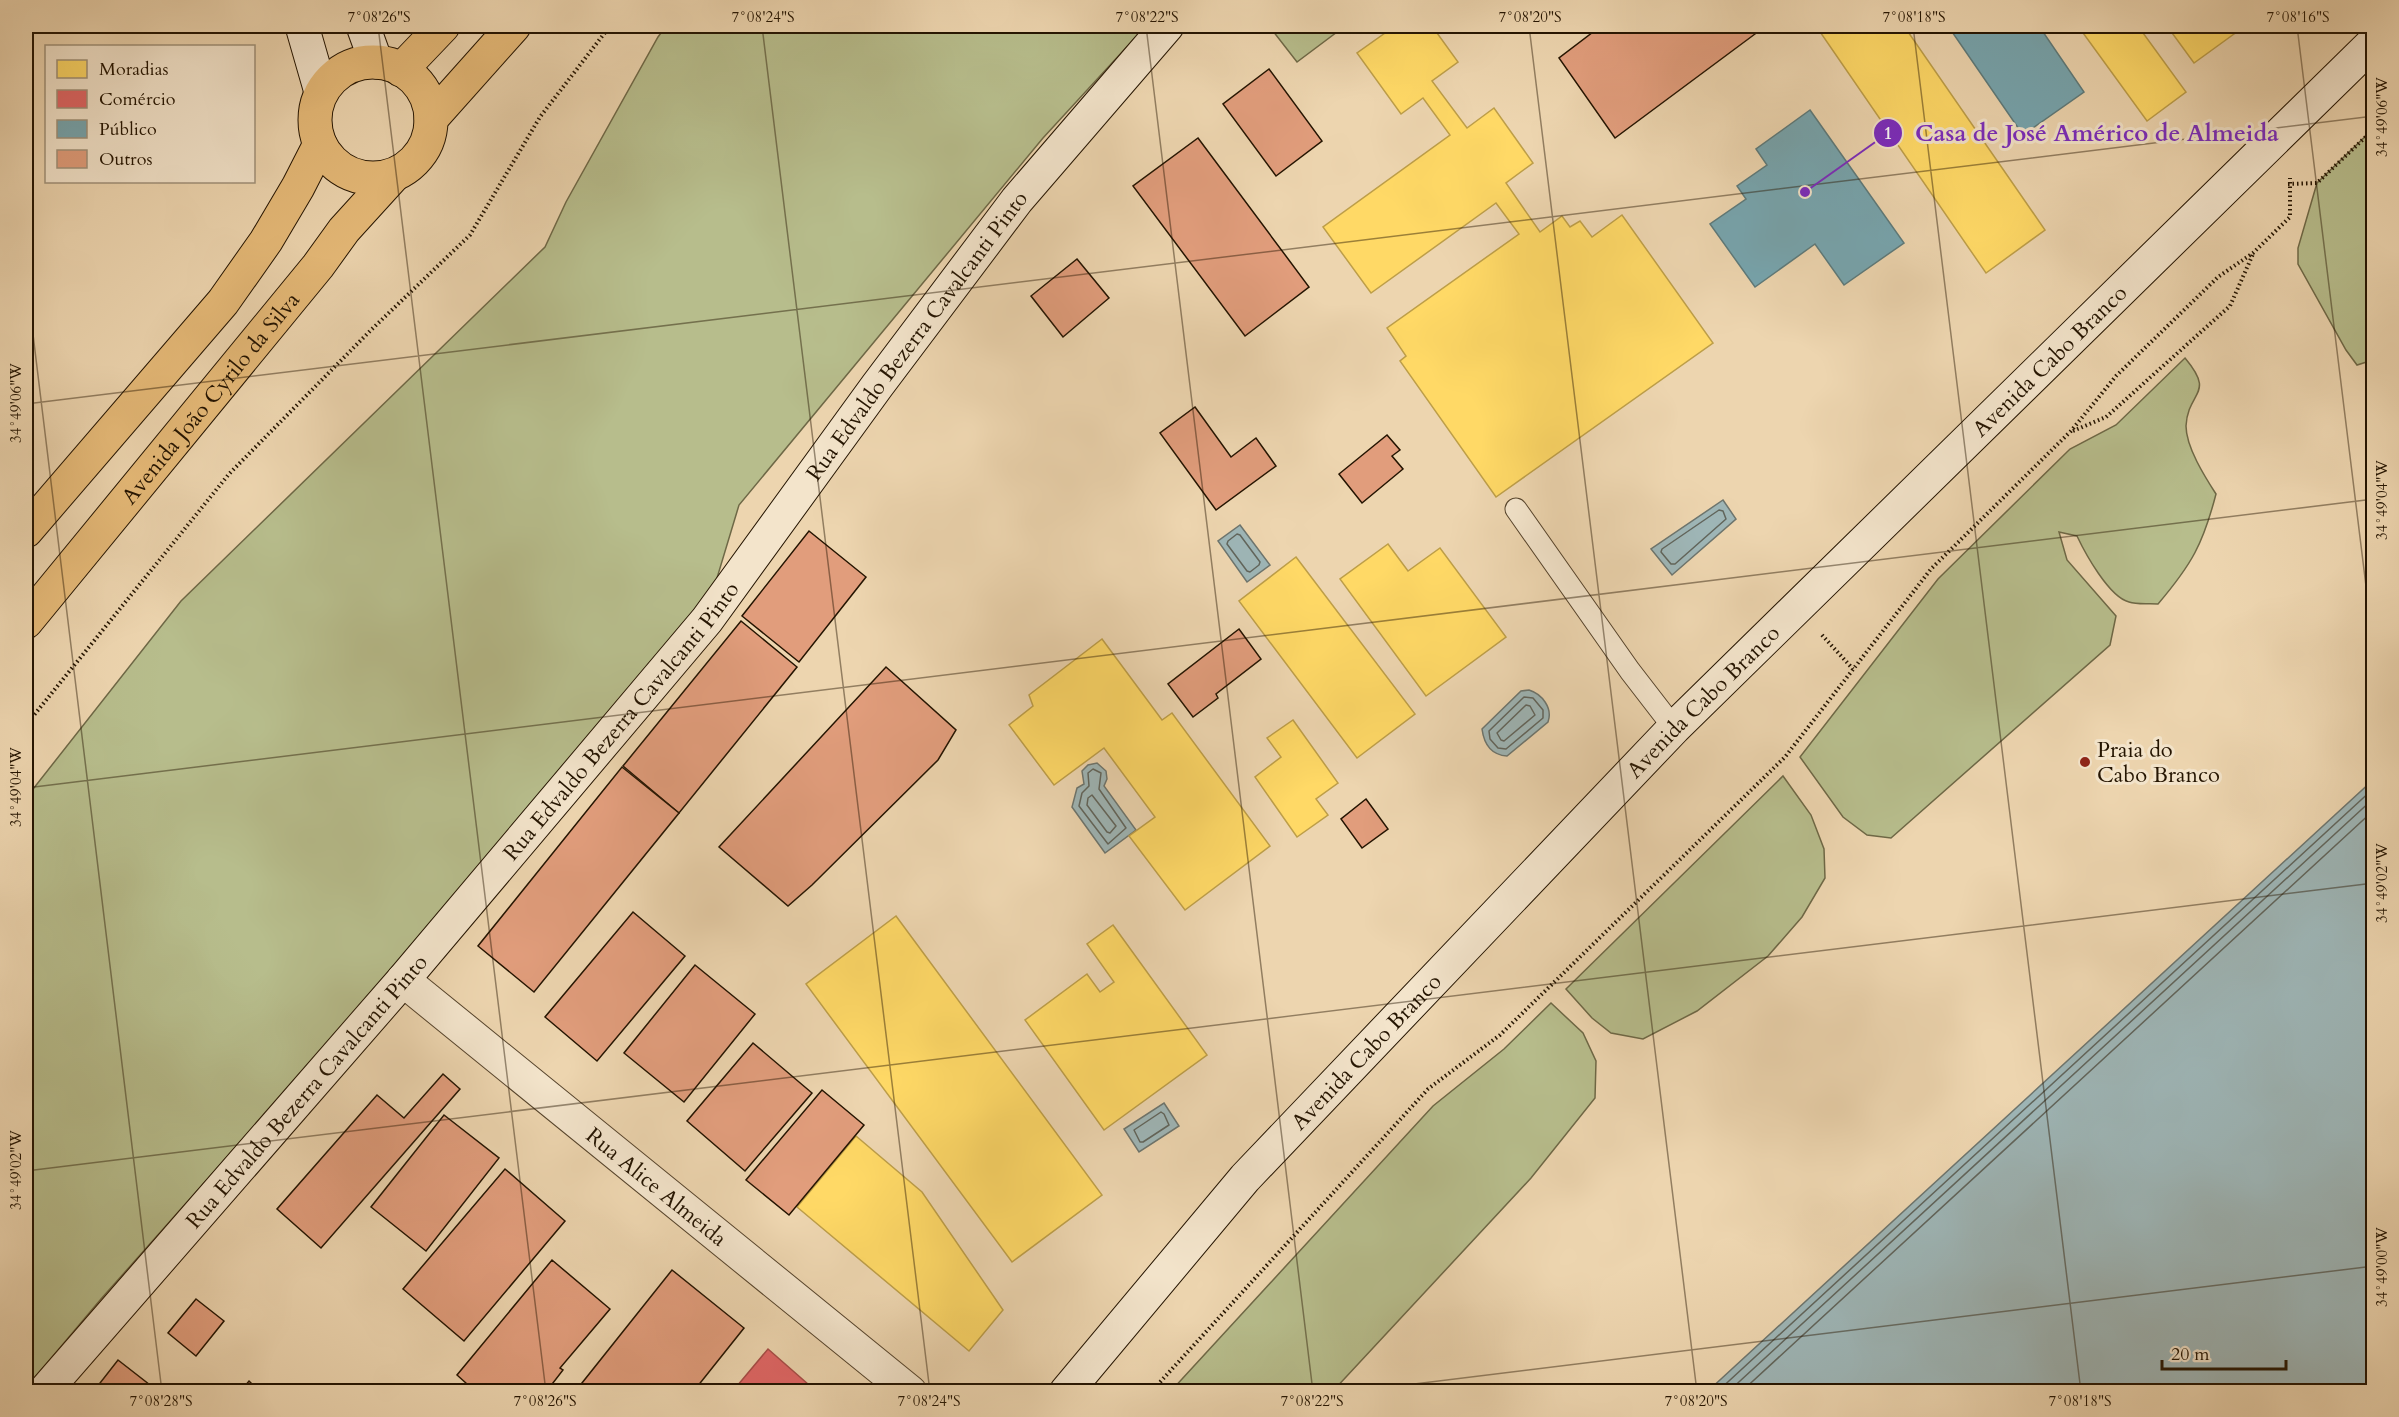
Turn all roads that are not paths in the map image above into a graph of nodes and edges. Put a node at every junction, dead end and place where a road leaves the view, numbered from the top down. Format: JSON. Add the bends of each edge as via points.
{"nodes":[{"id":1,"x":303,"y":26,"type":"edge"},
{"id":2,"x":363,"y":26,"type":"edge"},
{"id":3,"x":443,"y":26,"type":"edge"},
{"id":4,"x":514,"y":26,"type":"edge"},
{"id":5,"x":1167,"y":26,"type":"edge"},
{"id":6,"x":2373,"y":42,"type":"edge"},
{"id":7,"x":388,"y":65,"type":"junction"},
{"id":8,"x":321,"y":92,"type":"junction"},
{"id":9,"x":431,"y":119,"type":"junction"},
{"id":10,"x":320,"y":144,"type":"junction"},
{"id":11,"x":394,"y":175,"type":"junction"},
{"id":12,"x":1516,"y":509,"type":"dead end"},
{"id":13,"x":26,"y":531,"type":"edge"},
{"id":14,"x":26,"y":622,"type":"edge"},
{"id":15,"x":1674,"y":728,"type":"junction"},
{"id":16,"x":403,"y":980,"type":"junction"},
{"id":17,"x":44,"y":1392,"type":"edge"},
{"id":18,"x":910,"y":1392,"type":"edge"},
{"id":19,"x":1066,"y":1392,"type":"edge"}],
"edges":[{"from":1,"to":8,"type":"main road"},
{"from":2,"to":7,"type":"main road"},
{"from":3,"to":7,"type":"main road"},
{"from":4,"to":9,"type":"main road"},
{"from":5,"to":16,"type":"main road","name":"Rua Edvaldo Bezerra Cavalcanti Pinto","via":[[1017,200],[707,620]]},
{"from":6,"to":15,"type":"main road","name":"Avenida Cabo Branco"},
{"from":7,"to":8,"type":"main road","via":[[363,62],[338,72]]},
{"from":7,"to":9,"type":"main road","via":[[413,78],[423,90]]},
{"from":8,"to":10,"type":"main road","via":[[315,118]]},
{"from":9,"to":11,"type":"main road","via":[[421,153]]},
{"from":10,"to":11,"type":"main road","via":[[342,169],[358,176]]},
{"from":10,"to":13,"type":"main road","via":[[266,240],[224,302]]},
{"from":11,"to":14,"type":"main road","name":"Avenida João Cyrilo da Silva","via":[[344,230]]},
{"from":12,"to":15,"type":"lane"},
{"from":15,"to":19,"type":"main road","name":"Avenida Cabo Branco","via":[[1245,1178]]},
{"from":16,"to":17,"type":"main road","name":"Rua Edvaldo Bezerra Cavalcanti Pinto"},
{"from":16,"to":18,"type":"main road","name":"Rua Alice Almeida"}]}
